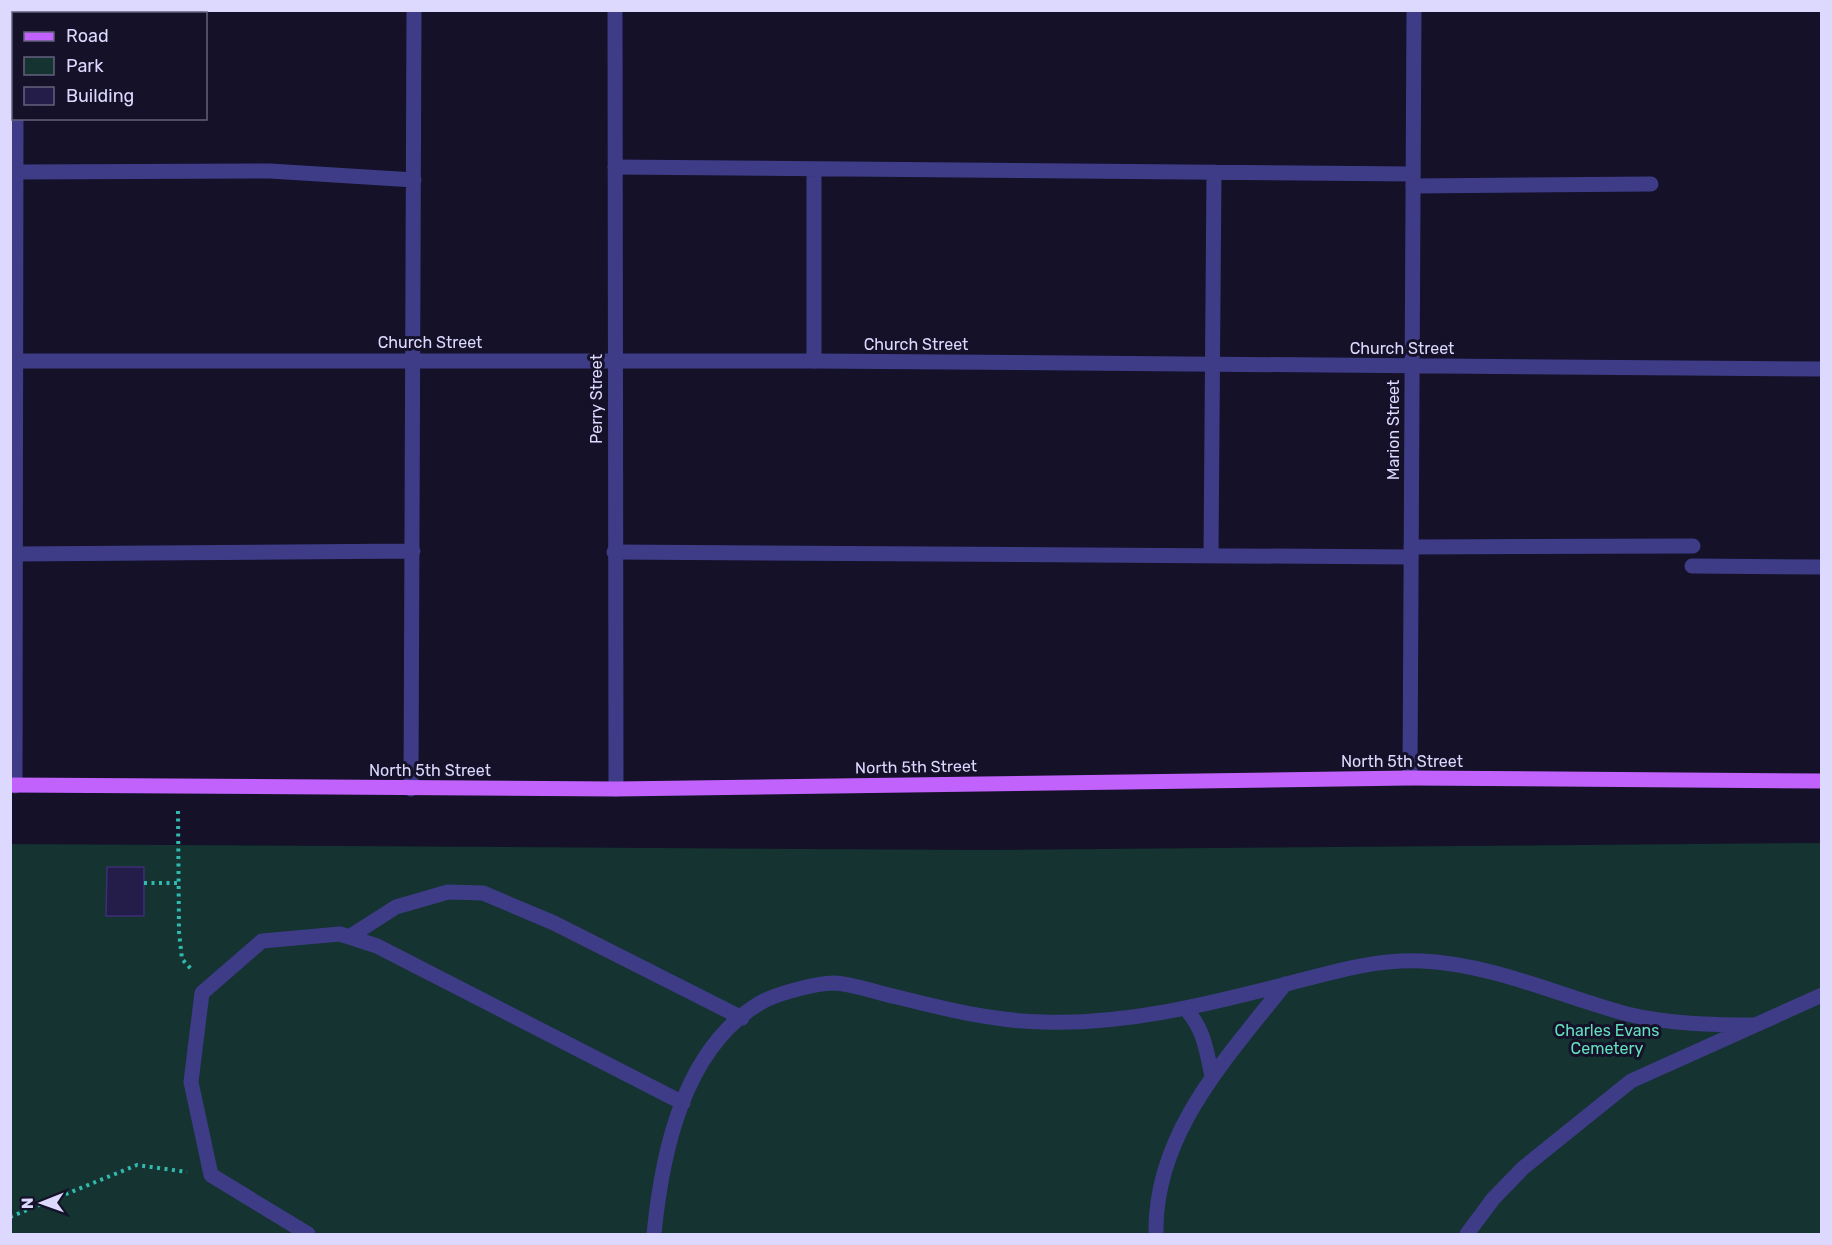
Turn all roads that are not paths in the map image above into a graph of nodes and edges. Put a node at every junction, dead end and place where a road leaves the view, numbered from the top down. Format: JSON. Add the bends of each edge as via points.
{"nodes":[{"id":1,"x":414,"y":10,"type":"edge"},
{"id":2,"x":615,"y":10,"type":"edge"},
{"id":3,"x":1414,"y":10,"type":"edge"},
{"id":4,"x":16,"y":120,"type":"edge"},
{"id":5,"x":615,"y":167,"type":"junction"},
{"id":6,"x":814,"y":169,"type":"junction"},
{"id":7,"x":16,"y":172,"type":"junction"},
{"id":8,"x":1214,"y":172,"type":"junction"},
{"id":9,"x":414,"y":180,"type":"junction"},
{"id":10,"x":1413,"y":180,"type":"junction"},
{"id":11,"x":1651,"y":184,"type":"dead end"},
{"id":12,"x":414,"y":360,"type":"junction"},
{"id":13,"x":14,"y":361,"type":"edge"},
{"id":14,"x":615,"y":361,"type":"junction"},
{"id":15,"x":814,"y":361,"type":"junction"},
{"id":16,"x":1213,"y":364,"type":"junction"},
{"id":17,"x":1411,"y":366,"type":"junction"},
{"id":18,"x":1821,"y":369,"type":"edge"},
{"id":19,"x":1693,"y":546,"type":"dead end"},
{"id":20,"x":413,"y":551,"type":"junction"},
{"id":21,"x":614,"y":552,"type":"junction"},
{"id":22,"x":1411,"y":552,"type":"junction"},
{"id":23,"x":16,"y":554,"type":"junction"},
{"id":24,"x":1211,"y":555,"type":"junction"},
{"id":25,"x":1692,"y":566,"type":"dead end"},
{"id":26,"x":1821,"y":567,"type":"edge"},
{"id":27,"x":1410,"y":778,"type":"junction"},
{"id":28,"x":1821,"y":781,"type":"edge"},
{"id":29,"x":13,"y":785,"type":"edge"},
{"id":30,"x":411,"y":789,"type":"junction"},
{"id":31,"x":616,"y":789,"type":"junction"},
{"id":32,"x":349,"y":937,"type":"junction"},
{"id":33,"x":1286,"y":984,"type":"junction"},
{"id":34,"x":1821,"y":994,"type":"edge"},
{"id":35,"x":1185,"y":1008,"type":"junction"},
{"id":36,"x":742,"y":1018,"type":"junction"},
{"id":37,"x":1755,"y":1025,"type":"junction"},
{"id":38,"x":1212,"y":1076,"type":"junction"},
{"id":39,"x":683,"y":1102,"type":"junction"},
{"id":40,"x":308,"y":1234,"type":"edge"},
{"id":41,"x":654,"y":1234,"type":"edge"},
{"id":42,"x":1156,"y":1234,"type":"edge"},
{"id":43,"x":1467,"y":1234,"type":"edge"}],
"edges":[{"from":1,"to":9,"type":"street"},
{"from":2,"to":5,"type":"street","name":"Perry Street"},
{"from":3,"to":10,"type":"street","name":"Marion Street"},
{"from":4,"to":7,"type":"street"},
{"from":5,"to":6,"type":"street"},
{"from":5,"to":14,"type":"street","name":"Perry Street"},
{"from":6,"to":8,"type":"street"},
{"from":6,"to":15,"type":"street"},
{"from":7,"to":9,"type":"street","via":[[270,171]]},
{"from":7,"to":13,"type":"street"},
{"from":8,"to":10,"type":"street"},
{"from":8,"to":16,"type":"street"},
{"from":9,"to":12,"type":"street"},
{"from":10,"to":11,"type":"street"},
{"from":10,"to":17,"type":"street","name":"Marion Street"},
{"from":12,"to":13,"type":"street","name":"Church Street"},
{"from":12,"to":14,"type":"street","name":"Church Street"},
{"from":12,"to":20,"type":"street"},
{"from":13,"to":23,"type":"street"},
{"from":14,"to":15,"type":"street","name":"Church Street"},
{"from":14,"to":21,"type":"street","name":"Perry Street"},
{"from":15,"to":16,"type":"street","name":"Church Street"},
{"from":16,"to":17,"type":"street","name":"Church Street"},
{"from":16,"to":24,"type":"street"},
{"from":17,"to":18,"type":"street","name":"Church Street"},
{"from":17,"to":22,"type":"street","name":"Marion Street"},
{"from":19,"to":22,"type":"street"},
{"from":20,"to":23,"type":"street"},
{"from":20,"to":30,"type":"street"},
{"from":21,"to":24,"type":"street"},
{"from":21,"to":31,"type":"street","name":"Perry Street"},
{"from":22,"to":24,"type":"street"},
{"from":22,"to":27,"type":"street","name":"Marion Street"},
{"from":23,"to":29,"type":"street"},
{"from":25,"to":26,"type":"street"},
{"from":27,"to":28,"type":"main road","name":"North 5th Street"},
{"from":27,"to":31,"type":"main road","name":"North 5th Street"},
{"from":29,"to":30,"type":"main road","name":"North 5th Street"},
{"from":30,"to":31,"type":"main road","name":"North 5th Street"},
{"from":32,"to":36,"type":"street","via":[[396,907],[448,892],[483,893],[554,923]]},
{"from":32,"to":39,"type":"street","via":[[377,946]]},
{"from":32,"to":40,"type":"street","via":[[340,934],[262,941],[202,993],[191,1082],[211,1175]]},
{"from":33,"to":35,"type":"street"},
{"from":33,"to":37,"type":"street","via":[[1346,968],[1421,961],[1491,973],[1630,1015]]},
{"from":33,"to":38,"type":"street"},
{"from":34,"to":37,"type":"street"},
{"from":35,"to":36,"type":"street","via":[[1103,1020],[1016,1021],[958,1012],[834,983],[761,1002]]},
{"from":35,"to":38,"type":"street","via":[[1204,1035]]},
{"from":36,"to":39,"type":"street","via":[[719,1038]]},
{"from":37,"to":43,"type":"street","via":[[1631,1081],[1523,1168]]},
{"from":38,"to":42,"type":"street","via":[[1165,1165]]},
{"from":39,"to":41,"type":"street","via":[[665,1158]]}]}
